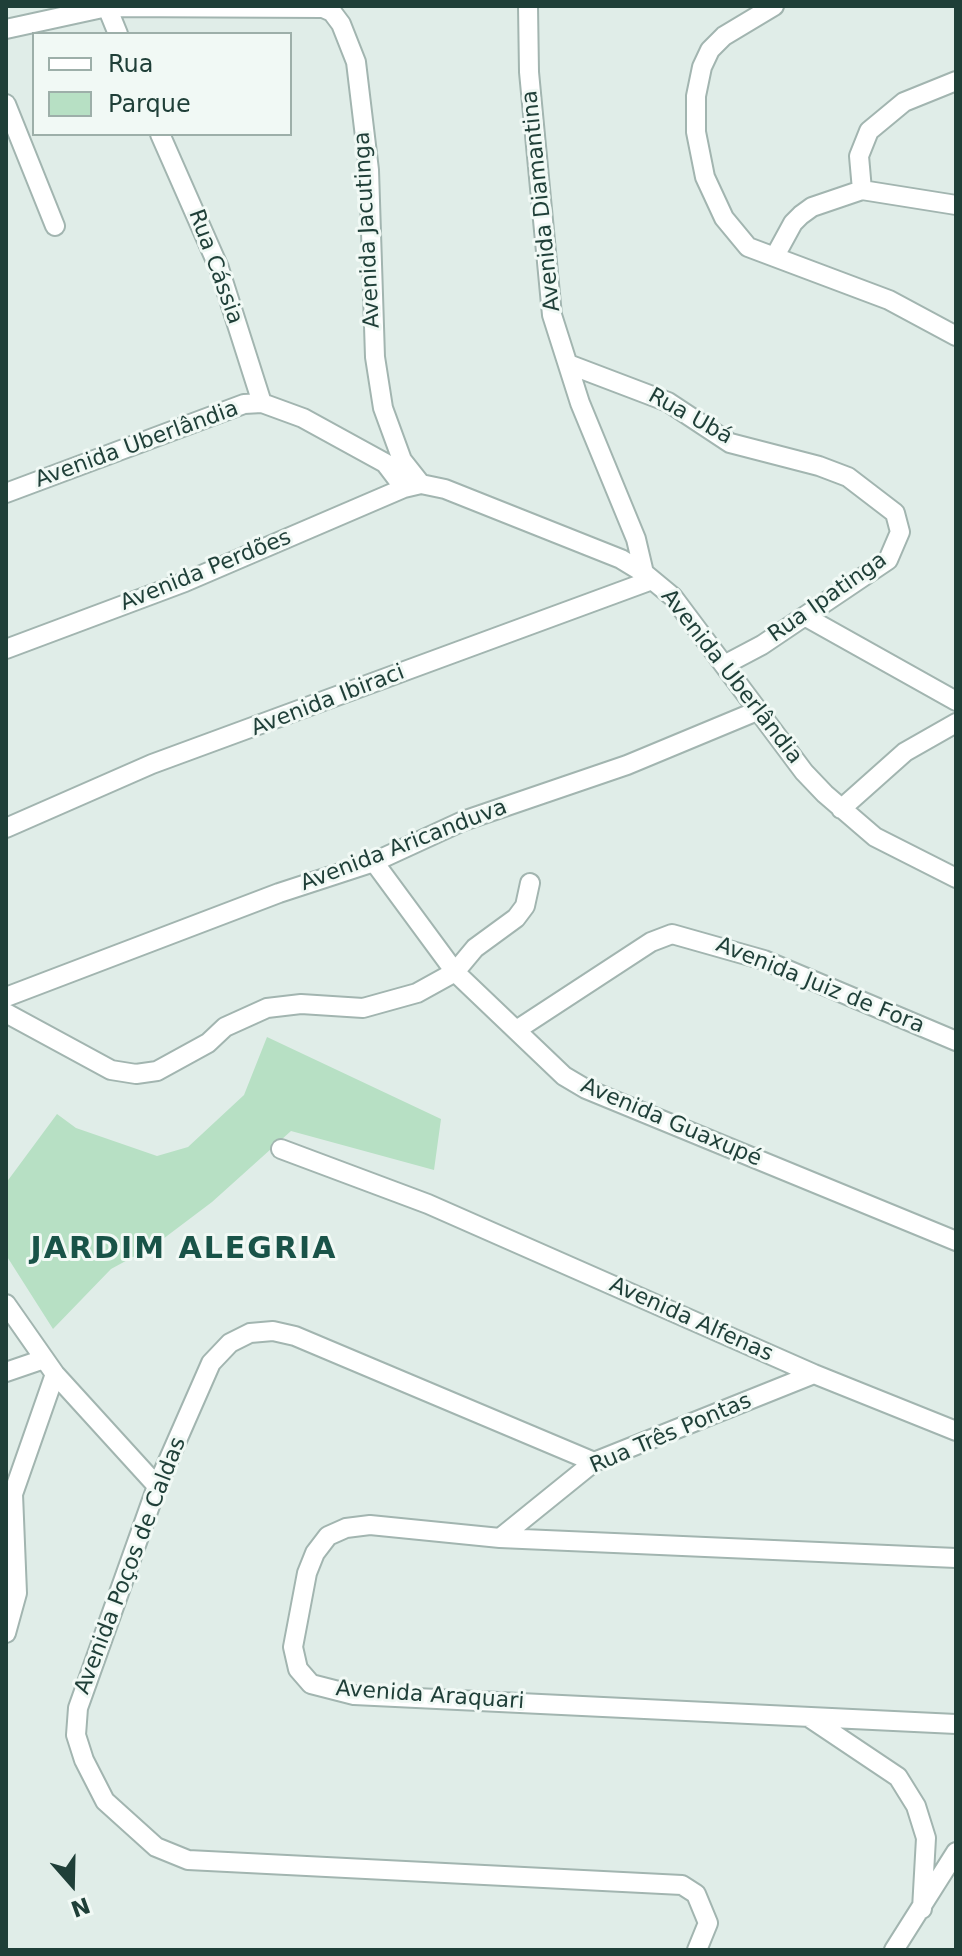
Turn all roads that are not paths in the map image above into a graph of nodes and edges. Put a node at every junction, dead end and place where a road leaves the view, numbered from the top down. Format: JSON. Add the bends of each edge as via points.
{"nodes":[{"id":1,"x":528,"y":6,"type":"edge"},
{"id":2,"x":774,"y":6,"type":"edge"},
{"id":3,"x":107,"y":7,"type":"edge"},
{"id":4,"x":311,"y":7,"type":"edge"},
{"id":5,"x":6,"y":29,"type":"edge"},
{"id":6,"x":117,"y":32,"type":"edge"},
{"id":7,"x":956,"y":81,"type":"edge"},
{"id":8,"x":6,"y":104,"type":"edge"},
{"id":9,"x":161,"y":136,"type":"edge"},
{"id":10,"x":862,"y":190,"type":"junction"},
{"id":11,"x":956,"y":205,"type":"edge"},
{"id":12,"x":55,"y":226,"type":"dead end"},
{"id":13,"x":775,"y":256,"type":"junction"},
{"id":14,"x":956,"y":336,"type":"edge"},
{"id":15,"x":568,"y":364,"type":"junction"},
{"id":16,"x":262,"y":403,"type":"junction"},
{"id":17,"x":412,"y":486,"type":"junction"},
{"id":18,"x":6,"y":493,"type":"edge"},
{"id":19,"x":895,"y":513,"type":"joint"},
{"id":20,"x":648,"y":576,"type":"junction"},
{"id":21,"x":806,"y":617,"type":"junction"},
{"id":22,"x":6,"y":649,"type":"edge"},
{"id":23,"x":726,"y":664,"type":"junction"},
{"id":24,"x":956,"y":701,"type":"edge"},
{"id":25,"x":757,"y":711,"type":"junction"},
{"id":26,"x":956,"y":723,"type":"edge"},
{"id":27,"x":841,"y":809,"type":"junction"},
{"id":28,"x":6,"y":828,"type":"edge"},
{"id":29,"x":374,"y":862,"type":"junction"},
{"id":30,"x":956,"y":878,"type":"edge"},
{"id":31,"x":530,"y":883,"type":"dead end"},
{"id":32,"x":455,"y":972,"type":"junction"},
{"id":33,"x":6,"y":997,"type":"edge"},
{"id":34,"x":6,"y":1013,"type":"edge"},
{"id":35,"x":518,"y":1029,"type":"junction"},
{"id":36,"x":956,"y":1041,"type":"edge"},
{"id":37,"x":281,"y":1149,"type":"dead end"},
{"id":38,"x":956,"y":1241,"type":"edge"},
{"id":39,"x":6,"y":1304,"type":"edge"},
{"id":40,"x":50,"y":1366,"type":"junction"},
{"id":41,"x":6,"y":1372,"type":"edge"},
{"id":42,"x":814,"y":1374,"type":"junction"},
{"id":43,"x":956,"y":1431,"type":"edge"},
{"id":44,"x":594,"y":1462,"type":"junction"},
{"id":45,"x":157,"y":1486,"type":"junction"},
{"id":46,"x":10,"y":1493,"type":"edge"},
{"id":47,"x":500,"y":1538,"type":"junction"},
{"id":48,"x":956,"y":1558,"type":"edge"},
{"id":49,"x":6,"y":1633,"type":"edge"},
{"id":50,"x":808,"y":1717,"type":"junction"},
{"id":51,"x":956,"y":1724,"type":"edge"},
{"id":52,"x":956,"y":1852,"type":"edge"},
{"id":53,"x":922,"y":1909,"type":"junction"},
{"id":54,"x":697,"y":1950,"type":"edge"},
{"id":55,"x":894,"y":1950,"type":"edge"}],
"edges":[{"from":1,"to":15,"type":"street","name":"Avenida Diamantina","via":[[547,284]]},
{"from":2,"to":13,"type":"street","via":[[745,20],[710,50],[702,67],[696,132],[705,177],[724,218],[748,247]]},
{"from":3,"to":4,"type":"street","name":"Avenida Jacutinga"},
{"from":3,"to":5,"type":"street","name":"Avenida Jacutinga"},
{"from":3,"to":6,"type":"street"},
{"from":4,"to":17,"type":"street","name":"Avenida Jacutinga","via":[[332,12],[356,62],[369,170],[375,357],[383,408]]},
{"from":7,"to":10,"type":"street","via":[[904,102],[869,131],[859,156]]},
{"from":8,"to":12,"type":"street"},
{"from":9,"to":16,"type":"street","name":"Rua Cássia","via":[[219,268]]},
{"from":10,"to":11,"type":"street"},
{"from":10,"to":13,"type":"street","via":[[801,215]]},
{"from":13,"to":14,"type":"street","via":[[889,300]]},
{"from":15,"to":19,"type":"street","name":"Rua Ubá","via":[[668,402],[730,443],[848,477]]},
{"from":15,"to":20,"type":"street","name":"Avenida Diamantina"},
{"from":16,"to":17,"type":"street","name":"Avenida Uberlândia","via":[[303,418],[385,463]]},
{"from":16,"to":18,"type":"street","name":"Avenida Uberlândia","via":[[218,412]]},
{"from":17,"to":20,"type":"street","name":"Avenida Uberlândia","via":[[473,500],[621,559]]},
{"from":17,"to":22,"type":"street","name":"Avenida Perdões","via":[[185,582]]},
{"from":19,"to":21,"type":"street","name":"Rua Ipatinga","via":[[900,532],[888,560]]},
{"from":20,"to":23,"type":"street","name":"Avenida Uberlândia","via":[[673,597]]},
{"from":20,"to":28,"type":"street","name":"Avenida Ibiraci","via":[[152,764]]},
{"from":21,"to":23,"type":"street","name":"Rua Ipatinga"},
{"from":21,"to":24,"type":"street"},
{"from":23,"to":25,"type":"street","name":"Avenida Uberlândia"},
{"from":25,"to":27,"type":"street","name":"Avenida Uberlândia","via":[[804,772]]},
{"from":25,"to":29,"type":"street","name":"Avenida Aricanduva","via":[[627,765],[463,821]]},
{"from":26,"to":27,"type":"street","via":[[905,752]]},
{"from":27,"to":30,"type":"street","name":"Avenida Uberlândia","via":[[875,837]]},
{"from":29,"to":32,"type":"street","name":"Avenida Guaxupé"},
{"from":29,"to":33,"type":"street","name":"Avenida Aricanduva"},
{"from":31,"to":32,"type":"street","via":[[516,918],[475,948]]},
{"from":32,"to":34,"type":"street","via":[[404,1000],[383,1005],[267,1008],[225,1027],[167,1068],[136,1074],[111,1070]]},
{"from":32,"to":35,"type":"street","name":"Avenida Guaxupé"},
{"from":35,"to":36,"type":"street","name":"Avenida Juiz de Fora","via":[[651,942],[672,934],[764,960]]},
{"from":35,"to":38,"type":"street","name":"Avenida Guaxupé","via":[[541,1056],[586,1089]]},
{"from":37,"to":42,"type":"street","name":"Avenida Alfenas","via":[[428,1204]]},
{"from":39,"to":40,"type":"street"},
{"from":40,"to":41,"type":"street"},
{"from":40,"to":45,"type":"street"},
{"from":40,"to":46,"type":"street"},
{"from":42,"to":43,"type":"street","name":"Avenida Alfenas"},
{"from":42,"to":44,"type":"street","name":"Rua Três Pontas"},
{"from":44,"to":45,"type":"street","name":"Avenida Poços de Caldas","via":[[273,1331],[250,1333],[230,1343],[211,1363]]},
{"from":44,"to":47,"type":"street","name":"Rua Três Pontas"},
{"from":45,"to":54,"type":"street","name":"Avenida Poços de Caldas","via":[[78,1708],[76,1735],[105,1801],[133,1829],[156,1847],[188,1860],[682,1885],[696,1894],[708,1923]]},
{"from":46,"to":49,"type":"street","via":[[17,1593]]},
{"from":47,"to":48,"type":"street","name":"Avenida Araquari"},
{"from":47,"to":50,"type":"street","name":"Avenida Araquari","via":[[370,1525],[328,1536],[307,1573],[293,1647],[298,1669],[311,1684],[354,1695]]},
{"from":50,"to":51,"type":"street","name":"Avenida Araquari"},
{"from":50,"to":53,"type":"street","via":[[898,1777],[916,1806],[926,1838]]},
{"from":52,"to":53,"type":"street"},
{"from":53,"to":55,"type":"street"}]}
